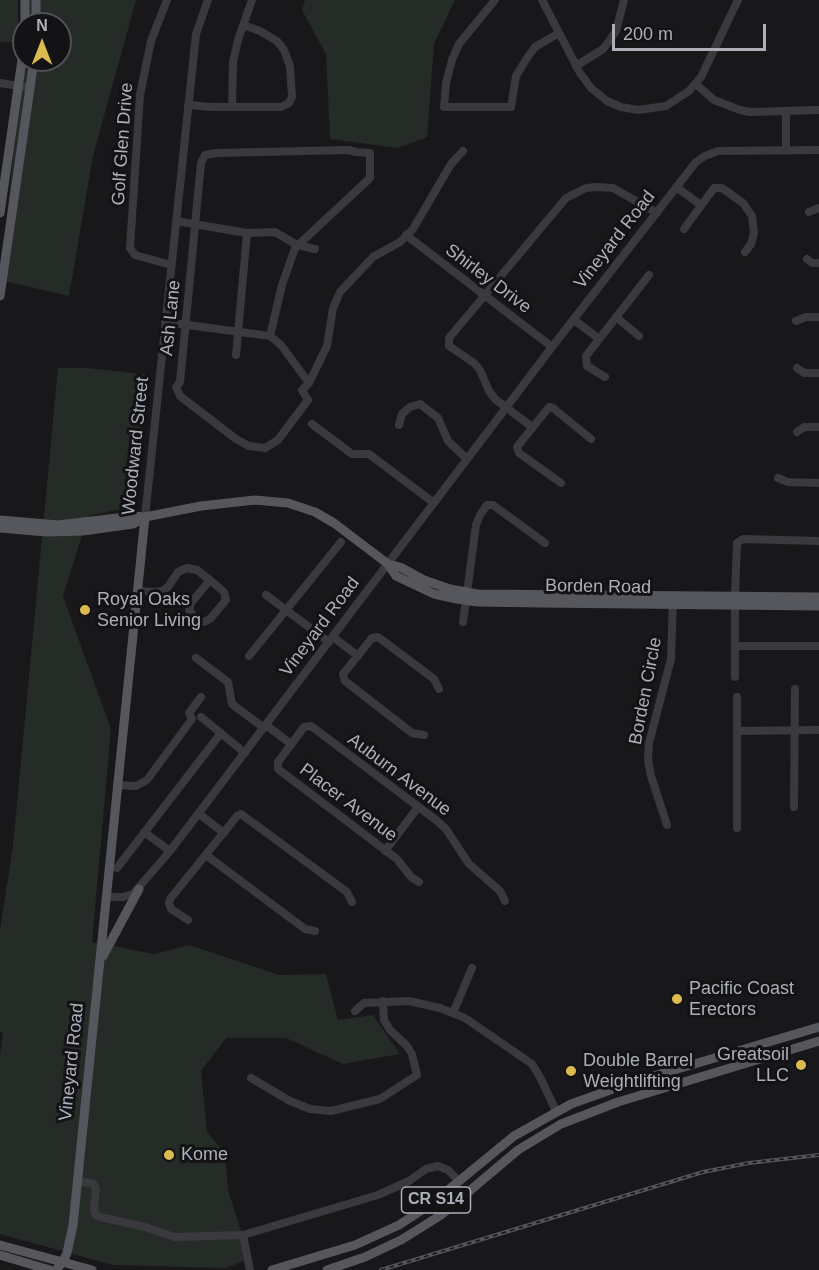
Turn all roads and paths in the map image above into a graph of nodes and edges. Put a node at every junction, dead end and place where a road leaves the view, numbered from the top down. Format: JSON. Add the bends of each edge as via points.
{"nodes":[{"id":1,"x":167,"y":0,"type":"edge"},
{"id":2,"x":208,"y":0,"type":"edge"},
{"id":3,"x":252,"y":0,"type":"edge"},
{"id":4,"x":495,"y":0,"type":"edge"},
{"id":5,"x":542,"y":0,"type":"edge"},
{"id":6,"x":624,"y":0,"type":"edge"},
{"id":7,"x":738,"y":0,"type":"edge"},
{"id":8,"x":243,"y":25,"type":"junction"},
{"id":9,"x":559,"y":33,"type":"junction"},
{"id":10,"x":576,"y":66,"type":"junction"},
{"id":11,"x":21,"y":72,"type":"edge"},
{"id":12,"x":32,"y":72,"type":"edge"},
{"id":13,"x":0,"y":82,"type":"edge"},
{"id":14,"x":696,"y":84,"type":"junction"},
{"id":15,"x":19,"y":86,"type":"junction"},
{"id":16,"x":30,"y":88,"type":"junction"},
{"id":17,"x":188,"y":105,"type":"junction"},
{"id":18,"x":232,"y":107,"type":"junction"},
{"id":19,"x":819,"y":110,"type":"edge"},
{"id":20,"x":786,"y":112,"type":"junction"},
{"id":21,"x":786,"y":150,"type":"junction"},
{"id":22,"x":819,"y":150,"type":"edge"},
{"id":23,"x":463,"y":151,"type":"dead end"},
{"id":24,"x":676,"y":188,"type":"junction"},
{"id":25,"x":701,"y":205,"type":"junction"},
{"id":26,"x":819,"y":208,"type":"edge"},
{"id":27,"x":809,"y":212,"type":"dead end"},
{"id":28,"x":0,"y":213,"type":"edge"},
{"id":29,"x":657,"y":213,"type":"junction"},
{"id":30,"x":176,"y":221,"type":"junction"},
{"id":31,"x":195,"y":224,"type":"junction"},
{"id":32,"x":684,"y":229,"type":"dead end"},
{"id":33,"x":247,"y":233,"type":"junction"},
{"id":34,"x":406,"y":235,"type":"junction"},
{"id":35,"x":297,"y":245,"type":"junction"},
{"id":36,"x":315,"y":249,"type":"dead end"},
{"id":37,"x":746,"y":252,"type":"dead end"},
{"id":38,"x":807,"y":259,"type":"dead end"},
{"id":39,"x":819,"y":263,"type":"edge"},
{"id":40,"x":171,"y":265,"type":"junction"},
{"id":41,"x":649,"y":275,"type":"dead end"},
{"id":42,"x":0,"y":296,"type":"edge"},
{"id":43,"x":485,"y":296,"type":"junction"},
{"id":44,"x":616,"y":317,"type":"junction"},
{"id":45,"x":819,"y":317,"type":"edge"},
{"id":46,"x":574,"y":320,"type":"junction"},
{"id":47,"x":796,"y":321,"type":"dead end"},
{"id":48,"x":165,"y":322,"type":"junction"},
{"id":49,"x":186,"y":325,"type":"junction"},
{"id":50,"x":239,"y":331,"type":"junction"},
{"id":51,"x":270,"y":336,"type":"junction"},
{"id":52,"x":639,"y":336,"type":"dead end"},
{"id":53,"x":598,"y":338,"type":"junction"},
{"id":54,"x":552,"y":347,"type":"junction"},
{"id":55,"x":236,"y":356,"type":"dead end"},
{"id":56,"x":797,"y":368,"type":"dead end"},
{"id":57,"x":819,"y":373,"type":"edge"},
{"id":58,"x":605,"y":377,"type":"dead end"},
{"id":59,"x":309,"y":383,"type":"junction"},
{"id":60,"x":505,"y":408,"type":"junction"},
{"id":61,"x":312,"y":424,"type":"dead end"},
{"id":62,"x":399,"y":425,"type":"dead end"},
{"id":63,"x":532,"y":427,"type":"junction"},
{"id":64,"x":819,"y":427,"type":"edge"},
{"id":65,"x":797,"y":432,"type":"dead end"},
{"id":66,"x":591,"y":439,"type":"dead end"},
{"id":67,"x":467,"y":459,"type":"junction"},
{"id":68,"x":778,"y":478,"type":"dead end"},
{"id":69,"x":561,"y":483,"type":"dead end"},
{"id":70,"x":819,"y":483,"type":"edge"},
{"id":71,"x":434,"y":503,"type":"junction"},
{"id":72,"x":145,"y":517,"type":"junction"},
{"id":73,"x":0,"y":520,"type":"edge"},
{"id":74,"x":34,"y":527,"type":"junction"},
{"id":75,"x":0,"y":528,"type":"edge"},
{"id":76,"x":341,"y":542,"type":"dead end"},
{"id":77,"x":819,"y":542,"type":"edge"},
{"id":78,"x":545,"y":543,"type":"dead end"},
{"id":79,"x":388,"y":564,"type":"junction"},
{"id":80,"x":210,"y":580,"type":"junction"},
{"id":81,"x":138,"y":591,"type":"junction"},
{"id":82,"x":266,"y":595,"type":"dead end"},
{"id":83,"x":466,"y":597,"type":"junction"},
{"id":84,"x":819,"y":597,"type":"edge"},
{"id":85,"x":673,"y":600,"type":"junction"},
{"id":86,"x":735,"y":601,"type":"junction"},
{"id":87,"x":819,"y":606,"type":"edge"},
{"id":88,"x":286,"y":609,"type":"junction"},
{"id":89,"x":463,"y":622,"type":"dead end"},
{"id":90,"x":331,"y":639,"type":"junction"},
{"id":91,"x":735,"y":646,"type":"junction"},
{"id":92,"x":819,"y":646,"type":"edge"},
{"id":93,"x":249,"y":656,"type":"dead end"},
{"id":94,"x":358,"y":656,"type":"junction"},
{"id":95,"x":196,"y":658,"type":"dead end"},
{"id":96,"x":735,"y":677,"type":"dead end"},
{"id":97,"x":440,"y":688,"type":"dead end"},
{"id":98,"x":795,"y":689,"type":"dead end"},
{"id":99,"x":201,"y":697,"type":"dead end"},
{"id":100,"x":737,"y":697,"type":"dead end"},
{"id":101,"x":201,"y":717,"type":"dead end"},
{"id":102,"x":265,"y":726,"type":"junction"},
{"id":103,"x":795,"y":730,"type":"junction"},
{"id":104,"x":819,"y":730,"type":"edge"},
{"id":105,"x":737,"y":731,"type":"junction"},
{"id":106,"x":221,"y":733,"type":"junction"},
{"id":107,"x":424,"y":735,"type":"dead end"},
{"id":108,"x":291,"y":744,"type":"junction"},
{"id":109,"x":245,"y":753,"type":"junction"},
{"id":110,"x":117,"y":784,"type":"junction"},
{"id":111,"x":418,"y":807,"type":"junction"},
{"id":112,"x":794,"y":807,"type":"dead end"},
{"id":113,"x":200,"y":814,"type":"junction"},
{"id":114,"x":667,"y":825,"type":"dead end"},
{"id":115,"x":737,"y":828,"type":"dead end"},
{"id":116,"x":144,"y":832,"type":"junction"},
{"id":117,"x":224,"y":832,"type":"junction"},
{"id":118,"x":170,"y":851,"type":"junction"},
{"id":119,"x":385,"y":851,"type":"junction"},
{"id":120,"x":207,"y":855,"type":"junction"},
{"id":121,"x":117,"y":868,"type":"dead end"},
{"id":122,"x":419,"y":882,"type":"dead end"},
{"id":123,"x":139,"y":889,"type":"junction"},
{"id":124,"x":106,"y":897,"type":"junction"},
{"id":125,"x":505,"y":901,"type":"dead end"},
{"id":126,"x":352,"y":902,"type":"dead end"},
{"id":127,"x":188,"y":920,"type":"dead end"},
{"id":128,"x":315,"y":931,"type":"dead end"},
{"id":129,"x":100,"y":964,"type":"junction"},
{"id":130,"x":472,"y":968,"type":"dead end"},
{"id":131,"x":383,"y":1001,"type":"junction"},
{"id":132,"x":355,"y":1011,"type":"dead end"},
{"id":133,"x":453,"y":1013,"type":"junction"},
{"id":134,"x":819,"y":1027,"type":"edge"},
{"id":135,"x":819,"y":1041,"type":"edge"},
{"id":136,"x":250,"y":1078,"type":"dead end"},
{"id":137,"x":582,"y":1099,"type":"junction"},
{"id":138,"x":571,"y":1104,"type":"junction"},
{"id":139,"x":556,"y":1111,"type":"junction"},
{"id":140,"x":576,"y":1117,"type":"junction"},
{"id":141,"x":561,"y":1124,"type":"junction"},
{"id":142,"x":77,"y":1181,"type":"junction"},
{"id":143,"x":459,"y":1181,"type":"junction"},
{"id":144,"x":441,"y":1215,"type":"junction"},
{"id":145,"x":243,"y":1235,"type":"junction"},
{"id":146,"x":0,"y":1245,"type":"edge"},
{"id":147,"x":0,"y":1255,"type":"edge"},
{"id":148,"x":60,"y":1268,"type":"edge"},
{"id":149,"x":50,"y":1270,"type":"edge"},
{"id":150,"x":92,"y":1270,"type":"edge"},
{"id":151,"x":250,"y":1270,"type":"edge"},
{"id":152,"x":272,"y":1270,"type":"edge"},
{"id":153,"x":327,"y":1270,"type":"edge"}],
"edges":[{"from":1,"to":40,"type":"street","name":"Golf Glen Drive","via":[[151,41],[140,95],[130,248],[135,255]]},
{"from":2,"to":17,"type":"street","name":"Woodward Street","via":[[196,34]]},
{"from":3,"to":8,"type":"street"},
{"from":4,"to":9,"type":"street","via":[[459,44],[446,83],[444,107],[512,107],[516,76],[526,58],[535,47]]},
{"from":5,"to":9,"type":"street"},
{"from":6,"to":10,"type":"street","via":[[616,31],[603,50]]},
{"from":7,"to":14,"type":"street"},
{"from":8,"to":18,"type":"street","via":[[233,62]]},
{"from":8,"to":18,"type":"street","via":[[277,41],[284,50],[290,66],[292,97],[290,103],[281,107]]},
{"from":9,"to":10,"type":"street"},
{"from":10,"to":14,"type":"street","via":[[591,88],[606,100],[630,108],[666,106]]},
{"from":11,"to":15,"type":"main road"},
{"from":12,"to":16,"type":"main road"},
{"from":13,"to":15,"type":"street"},
{"from":14,"to":20,"type":"street","via":[[714,100],[734,109]]},
{"from":15,"to":16,"type":"street"},
{"from":15,"to":28,"type":"main road"},
{"from":16,"to":42,"type":"main road"},
{"from":17,"to":18,"type":"street"},
{"from":17,"to":30,"type":"street","name":"Woodward Street"},
{"from":19,"to":20,"type":"street"},
{"from":20,"to":21,"type":"street"},
{"from":21,"to":22,"type":"street","name":"Vineyard Road"},
{"from":21,"to":24,"type":"street","name":"Vineyard Road","via":[[713,153],[696,162]]},
{"from":23,"to":34,"type":"street"},
{"from":24,"to":25,"type":"street"},
{"from":24,"to":29,"type":"street","name":"Vineyard Road"},
{"from":25,"to":32,"type":"street"},
{"from":25,"to":37,"type":"street","via":[[714,188],[722,188],[743,203],[752,216],[754,233]]},
{"from":26,"to":27,"type":"street"},
{"from":29,"to":43,"type":"street","via":[[620,190],[586,188],[566,198]]},
{"from":29,"to":46,"type":"street","name":"Vineyard Road"},
{"from":30,"to":31,"type":"street"},
{"from":30,"to":40,"type":"street","name":"Woodward Street"},
{"from":31,"to":33,"type":"street"},
{"from":31,"to":35,"type":"street","name":"Ash Lane","via":[[205,155],[348,150],[370,153],[370,178]]},
{"from":31,"to":49,"type":"street","name":"Ash Lane"},
{"from":33,"to":35,"type":"street","via":[[275,232]]},
{"from":33,"to":50,"type":"street"},
{"from":34,"to":43,"type":"street","name":"Shirley Drive"},
{"from":34,"to":59,"type":"street","via":[[373,257],[340,292],[333,308],[327,346]]},
{"from":35,"to":36,"type":"street"},
{"from":35,"to":51,"type":"street","via":[[282,285]]},
{"from":38,"to":39,"type":"street"},
{"from":40,"to":48,"type":"street","name":"Woodward Street"},
{"from":41,"to":44,"type":"street"},
{"from":43,"to":54,"type":"street","name":"Shirley Drive"},
{"from":43,"to":60,"type":"street","via":[[448,338],[448,346],[474,363],[489,391]]},
{"from":44,"to":52,"type":"street"},
{"from":44,"to":53,"type":"street"},
{"from":45,"to":47,"type":"street"},
{"from":46,"to":53,"type":"street"},
{"from":46,"to":54,"type":"street","name":"Vineyard Road"},
{"from":48,"to":49,"type":"street"},
{"from":48,"to":72,"type":"street","name":"Woodward Street"},
{"from":49,"to":50,"type":"street"},
{"from":49,"to":59,"type":"street","name":"Ash Lane","via":[[180,382],[176,387],[180,396],[249,446],[265,448],[278,440],[308,400],[302,390]]},
{"from":50,"to":51,"type":"street"},
{"from":50,"to":55,"type":"street"},
{"from":51,"to":59,"type":"street"},
{"from":53,"to":58,"type":"street","via":[[585,361]]},
{"from":54,"to":60,"type":"street","name":"Vineyard Road"},
{"from":56,"to":57,"type":"street","via":[[804,373]]},
{"from":60,"to":63,"type":"street"},
{"from":60,"to":67,"type":"street","name":"Vineyard Road"},
{"from":61,"to":71,"type":"street","via":[[352,454],[369,454]]},
{"from":62,"to":67,"type":"street","via":[[402,414],[420,404],[438,418],[448,441]]},
{"from":63,"to":66,"type":"street","via":[[547,408],[553,408]]},
{"from":63,"to":69,"type":"street","via":[[517,447],[519,453]]},
{"from":64,"to":65,"type":"street","via":[[804,427]]},
{"from":67,"to":71,"type":"street","name":"Vineyard Road"},
{"from":68,"to":70,"type":"street"},
{"from":71,"to":79,"type":"street","name":"Vineyard Road"},
{"from":72,"to":74,"type":"main road","name":"Borden Road","via":[[83,527]]},
{"from":72,"to":79,"type":"main road","name":"Borden Road","via":[[255,500],[288,503],[328,519]]},
{"from":72,"to":81,"type":"main road","name":"Woodward Street"},
{"from":73,"to":74,"type":"main road","name":"Borden Road"},
{"from":74,"to":75,"type":"main road"},
{"from":76,"to":88,"type":"street"},
{"from":77,"to":86,"type":"street","via":[[743,539],[737,543]]},
{"from":78,"to":83,"type":"street","via":[[493,505],[487,505],[476,525]]},
{"from":79,"to":83,"type":"main road","name":"Borden Road"},
{"from":79,"to":90,"type":"street","name":"Vineyard Road"},
{"from":80,"to":80,"type":"street","via":[[224,592],[226,600],[204,622],[189,610]]},
{"from":80,"to":81,"type":"street","via":[[187,568],[178,572],[162,591]]},
{"from":81,"to":110,"type":"main road","name":"Woodward Street"},
{"from":82,"to":88,"type":"street"},
{"from":83,"to":85,"type":"main road","name":"Borden Road"},
{"from":83,"to":89,"type":"street"},
{"from":84,"to":86,"type":"main road","name":"Borden Road"},
{"from":85,"to":86,"type":"main road","name":"Borden Road"},
{"from":85,"to":114,"type":"street","name":"Borden Circle","via":[[671,659],[648,760]]},
{"from":86,"to":87,"type":"main road","name":"Borden Road"},
{"from":86,"to":91,"type":"street"},
{"from":88,"to":90,"type":"street"},
{"from":88,"to":93,"type":"street"},
{"from":90,"to":94,"type":"street"},
{"from":90,"to":102,"type":"street","name":"Vineyard Road"},
{"from":91,"to":92,"type":"street"},
{"from":91,"to":96,"type":"street"},
{"from":94,"to":97,"type":"street","via":[[372,638],[378,637],[434,679]]},
{"from":94,"to":107,"type":"street","via":[[343,674],[345,681],[412,733]]},
{"from":95,"to":102,"type":"street","via":[[228,682],[232,704]]},
{"from":98,"to":103,"type":"street"},
{"from":99,"to":110,"type":"street","via":[[189,713],[192,719],[147,780],[136,786]]},
{"from":100,"to":105,"type":"street"},
{"from":101,"to":106,"type":"street"},
{"from":102,"to":108,"type":"street"},
{"from":102,"to":109,"type":"street","name":"Vineyard Road"},
{"from":103,"to":104,"type":"street"},
{"from":103,"to":105,"type":"street"},
{"from":103,"to":112,"type":"street"},
{"from":105,"to":115,"type":"street"},
{"from":106,"to":109,"type":"street"},
{"from":106,"to":116,"type":"street"},
{"from":108,"to":111,"type":"street","name":"Auburn Avenue","via":[[304,727],[311,726]]},
{"from":108,"to":119,"type":"street","name":"Placer Avenue","via":[[278,762],[278,769]]},
{"from":109,"to":113,"type":"street","name":"Vineyard Road"},
{"from":110,"to":124,"type":"main road","name":"Woodward Street"},
{"from":111,"to":119,"type":"street"},
{"from":111,"to":125,"type":"street","name":"Auburn Avenue","via":[[446,829],[469,864],[500,891]]},
{"from":113,"to":117,"type":"street"},
{"from":113,"to":118,"type":"street","name":"Vineyard Road"},
{"from":116,"to":118,"type":"street"},
{"from":116,"to":121,"type":"street"},
{"from":117,"to":120,"type":"street"},
{"from":117,"to":126,"type":"street","via":[[237,816],[247,816],[347,892]]},
{"from":118,"to":123,"type":"street","name":"Vineyard Road"},
{"from":119,"to":122,"type":"street","name":"Placer Avenue"},
{"from":120,"to":127,"type":"street","via":[[169,903],[171,909]]},
{"from":120,"to":128,"type":"street","via":[[305,929]]},
{"from":123,"to":124,"type":"street","via":[[123,897]]},
{"from":123,"to":129,"type":"main road"},
{"from":124,"to":129,"type":"main road","name":"Vineyard Road"},
{"from":129,"to":142,"type":"main road","name":"Vineyard Road"},
{"from":130,"to":133,"type":"street"},
{"from":131,"to":132,"type":"street","via":[[364,1004]]},
{"from":131,"to":133,"type":"street","via":[[417,1003]]},
{"from":131,"to":136,"type":"street","via":[[384,1020],[412,1054],[417,1075],[380,1099],[331,1112],[310,1109]]},
{"from":133,"to":139,"type":"street","via":[[532,1064]]},
{"from":134,"to":137,"type":"main road","number":"CR S14"},
{"from":135,"to":140,"type":"main road","number":"CR S14"},
{"from":137,"to":138,"type":"main road","number":"CR S14"},
{"from":137,"to":140,"type":"main road","via":[[574,1111]]},
{"from":138,"to":139,"type":"main road","number":"CR S14"},
{"from":138,"to":141,"type":"main road"},
{"from":139,"to":143,"type":"main road","number":"CR S14","via":[[514,1136]]},
{"from":140,"to":141,"type":"main road","number":"CR S14"},
{"from":141,"to":144,"type":"main road","number":"CR S14","via":[[518,1150]]},
{"from":142,"to":145,"type":"street","via":[[94,1184],[95,1214],[100,1217],[174,1237]]},
{"from":142,"to":148,"type":"main road","name":"Vineyard Road","via":[[73,1225]]},
{"from":143,"to":144,"type":"main road","via":[[460,1191],[445,1204]]},
{"from":143,"to":145,"type":"street","via":[[438,1166],[378,1195]]},
{"from":143,"to":152,"type":"main road","number":"CR S14","via":[[386,1232],[339,1251]]},
{"from":144,"to":153,"type":"main road","number":"CR S14","via":[[386,1248]]},
{"from":145,"to":151,"type":"street"},
{"from":146,"to":148,"type":"main road"},
{"from":147,"to":149,"type":"main road"},
{"from":148,"to":150,"type":"main road"}]}
